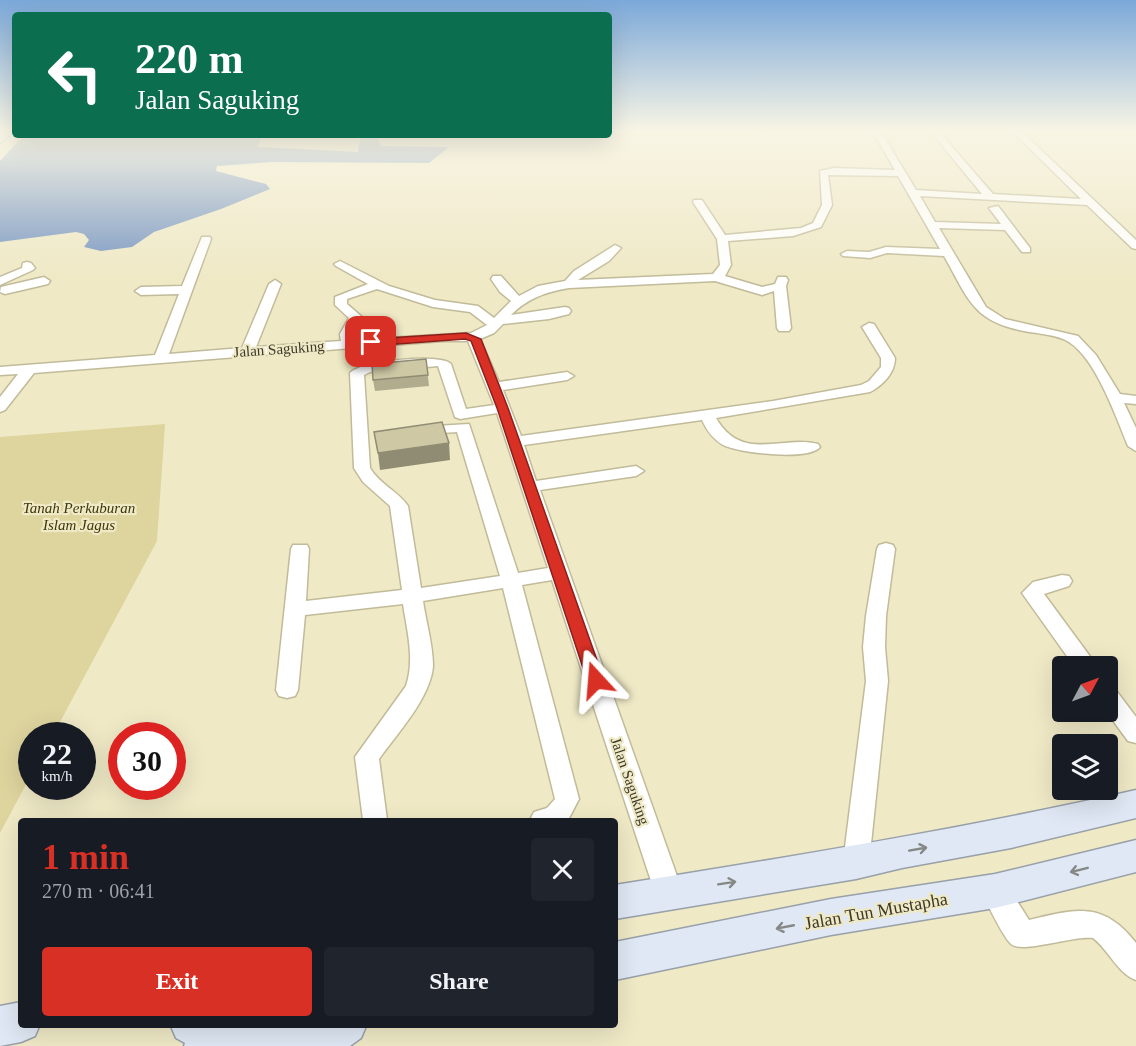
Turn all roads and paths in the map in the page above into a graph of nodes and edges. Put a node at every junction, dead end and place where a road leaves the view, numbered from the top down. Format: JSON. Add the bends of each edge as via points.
{"nodes":[{"id":1,"x":824,"y":181,"type":"edge"},
{"id":2,"x":905,"y":181,"type":"edge"},
{"id":3,"x":977,"y":181,"type":"edge"},
{"id":4,"x":1068,"y":181,"type":"edge"},
{"id":5,"x":912,"y":193,"type":"junction"},
{"id":6,"x":989,"y":195,"type":"junction"},
{"id":7,"x":698,"y":202,"type":"dead end"},
{"id":8,"x":1090,"y":202,"type":"junction"},
{"id":9,"x":994,"y":208,"type":"dead end"},
{"id":10,"x":931,"y":225,"type":"junction"},
{"id":11,"x":1007,"y":227,"type":"junction"},
{"id":12,"x":206,"y":239,"type":"dead end"},
{"id":13,"x":722,"y":239,"type":"junction"},
{"id":14,"x":1136,"y":246,"type":"edge"},
{"id":15,"x":615,"y":248,"type":"dead end"},
{"id":16,"x":1026,"y":250,"type":"dead end"},
{"id":17,"x":948,"y":253,"type":"junction"},
{"id":18,"x":847,"y":254,"type":"dead end"},
{"id":19,"x":340,"y":264,"type":"dead end"},
{"id":20,"x":27,"y":265,"type":"dead end"},
{"id":21,"x":716,"y":277,"type":"junction"},
{"id":22,"x":497,"y":279,"type":"dead end"},
{"id":23,"x":44,"y":281,"type":"dead end"},
{"id":24,"x":275,"y":284,"type":"dead end"},
{"id":25,"x":569,"y":284,"type":"junction"},
{"id":26,"x":378,"y":285,"type":"junction"},
{"id":27,"x":1,"y":289,"type":"edge"},
{"id":28,"x":188,"y":290,"type":"junction"},
{"id":29,"x":141,"y":291,"type":"dead end"},
{"id":30,"x":518,"y":301,"type":"junction"},
{"id":31,"x":565,"y":310,"type":"dead end"},
{"id":32,"x":497,"y":322,"type":"junction"},
{"id":33,"x":869,"y":327,"type":"dead end"},
{"id":34,"x":784,"y":328,"type":"dead end"},
{"id":35,"x":473,"y":337,"type":"junction"},
{"id":36,"x":348,"y":344,"type":"junction"},
{"id":37,"x":248,"y":351,"type":"junction"},
{"id":38,"x":161,"y":358,"type":"junction"},
{"id":39,"x":30,"y":368,"type":"junction"},
{"id":40,"x":0,"y":371,"type":"edge"},
{"id":41,"x":567,"y":376,"type":"dead end"},
{"id":42,"x":494,"y":387,"type":"junction"},
{"id":43,"x":1115,"y":398,"type":"junction"},
{"id":44,"x":1136,"y":400,"type":"edge"},
{"id":45,"x":0,"y":407,"type":"edge"},
{"id":46,"x":503,"y":408,"type":"junction"},
{"id":47,"x":706,"y":415,"type":"junction"},
{"id":48,"x":462,"y":420,"type":"junction"},
{"id":49,"x":407,"y":434,"type":"edge"},
{"id":50,"x":513,"y":442,"type":"junction"},
{"id":51,"x":1136,"y":446,"type":"edge"},
{"id":52,"x":812,"y":447,"type":"dead end"},
{"id":53,"x":636,"y":471,"type":"dead end"},
{"id":54,"x":529,"y":487,"type":"junction"},
{"id":55,"x":300,"y":549,"type":"dead end"},
{"id":56,"x":886,"y":549,"type":"dead end"},
{"id":57,"x":559,"y":573,"type":"junction"},
{"id":58,"x":511,"y":580,"type":"junction"},
{"id":59,"x":1062,"y":581,"type":"dead end"},
{"id":60,"x":411,"y":596,"type":"junction"},
{"id":61,"x":295,"y":609,"type":"junction"},
{"id":62,"x":1079,"y":656,"type":"edge"},
{"id":63,"x":287,"y":690,"type":"dead end"},
{"id":64,"x":1118,"y":710,"type":"edge"},
{"id":65,"x":1136,"y":734,"type":"edge"},
{"id":66,"x":1136,"y":804,"type":"edge"},
{"id":67,"x":375,"y":818,"type":"edge"},
{"id":68,"x":553,"y":818,"type":"edge"},
{"id":69,"x":1136,"y":856,"type":"edge"},
{"id":70,"x":856,"y":863,"type":"junction"},
{"id":71,"x":995,"y":891,"type":"junction"},
{"id":72,"x":669,"y":893,"type":"junction"},
{"id":73,"x":618,"y":902,"type":"edge"},
{"id":74,"x":618,"y":960,"type":"edge"},
{"id":75,"x":1136,"y":966,"type":"edge"},
{"id":76,"x":18,"y":1023,"type":"edge"},
{"id":77,"x":0,"y":1026,"type":"edge"},
{"id":78,"x":271,"y":1028,"type":"edge"},
{"id":79,"x":341,"y":1028,"type":"edge"},
{"id":80,"x":209,"y":1037,"type":"edge"},
{"id":81,"x":313,"y":1046,"type":"edge"}],
"edges":[{"from":1,"to":13,"type":"street","via":[[827,205],[817,225],[782,236]]},
{"from":2,"to":5,"type":"street"},
{"from":3,"to":6,"type":"street"},
{"from":4,"to":8,"type":"street"},
{"from":5,"to":6,"type":"street"},
{"from":5,"to":10,"type":"street"},
{"from":6,"to":8,"type":"street"},
{"from":7,"to":13,"type":"street"},
{"from":8,"to":14,"type":"street"},
{"from":9,"to":11,"type":"street"},
{"from":10,"to":11,"type":"street"},
{"from":10,"to":17,"type":"street"},
{"from":11,"to":16,"type":"street"},
{"from":12,"to":28,"type":"street"},
{"from":13,"to":21,"type":"street","via":[[726,267]]},
{"from":15,"to":25,"type":"street"},
{"from":17,"to":18,"type":"street","via":[[886,250],[870,255]]},
{"from":17,"to":43,"type":"street","via":[[985,313],[1073,340],[1083,347]]},
{"from":19,"to":26,"type":"street"},
{"from":20,"to":27,"type":"street"},
{"from":21,"to":25,"type":"street"},
{"from":21,"to":34,"type":"street","via":[[762,291],[781,283]]},
{"from":22,"to":30,"type":"street"},
{"from":23,"to":27,"type":"street"},
{"from":24,"to":37,"type":"street"},
{"from":25,"to":30,"type":"street","via":[[533,292]]},
{"from":26,"to":32,"type":"street","via":[[433,303],[474,309]]},
{"from":26,"to":36,"type":"street","via":[[341,297],[341,305],[356,317],[347,334]]},
{"from":28,"to":29,"type":"street"},
{"from":28,"to":38,"type":"street"},
{"from":30,"to":32,"type":"street"},
{"from":31,"to":32,"type":"street"},
{"from":32,"to":35,"type":"street"},
{"from":33,"to":47,"type":"street","via":[[888,358],[888,368],[874,384],[857,392]]},
{"from":35,"to":36,"type":"street","name":"Jalan Saguking"},
{"from":35,"to":42,"type":"street","name":"Jalan Saguking"},
{"from":36,"to":37,"type":"street","name":"Jalan Saguking"},
{"from":37,"to":38,"type":"street","name":"Jalan Saguking"},
{"from":38,"to":39,"type":"street","name":"Jalan Saguking"},
{"from":39,"to":40,"type":"street","name":"Jalan Saguking"},
{"from":39,"to":45,"type":"street"},
{"from":41,"to":42,"type":"street"},
{"from":42,"to":46,"type":"street","name":"Jalan Saguking"},
{"from":43,"to":44,"type":"street"},
{"from":43,"to":51,"type":"street"},
{"from":46,"to":48,"type":"street"},
{"from":46,"to":50,"type":"street","name":"Jalan Saguking"},
{"from":47,"to":50,"type":"street"},
{"from":47,"to":52,"type":"street","via":[[720,435],[735,443],[771,449]]},
{"from":48,"to":49,"type":"street"},
{"from":48,"to":58,"type":"street"},
{"from":48,"to":60,"type":"street","via":[[444,364],[440,362],[357,373],[367,438],[362,468],[364,475],[399,506]]},
{"from":50,"to":54,"type":"street","name":"Jalan Saguking"},
{"from":53,"to":54,"type":"street"},
{"from":54,"to":57,"type":"street","name":"Jalan Saguking"},
{"from":55,"to":61,"type":"street"},
{"from":56,"to":70,"type":"street","via":[[876,616],[877,681]]},
{"from":57,"to":58,"type":"street"},
{"from":57,"to":72,"type":"street","name":"Jalan Saguking"},
{"from":58,"to":60,"type":"street"},
{"from":58,"to":68,"type":"street","via":[[567,799],[563,810]]},
{"from":59,"to":62,"type":"street","via":[[1032,592]]},
{"from":60,"to":61,"type":"street"},
{"from":60,"to":67,"type":"street","via":[[421,674],[416,689],[367,757]]},
{"from":61,"to":63,"type":"street"},
{"from":64,"to":65,"type":"street"},
{"from":70,"to":66,"type":"main road","one_way":true},
{"from":69,"to":71,"type":"main road","name":"Jalan Tun Mustapha","one_way":true},
{"from":72,"to":70,"type":"main road","one_way":true},
{"from":71,"to":74,"type":"main road","name":"Jalan Tun Mustapha","one_way":true,"via":[[831,917]]},
{"from":71,"to":75,"type":"street","via":[[1022,935],[1096,924]]},
{"from":72,"to":73,"type":"main road"},
{"from":76,"to":77,"type":"main road"},
{"from":78,"to":80,"type":"main road"},
{"from":79,"to":81,"type":"main road"}]}
